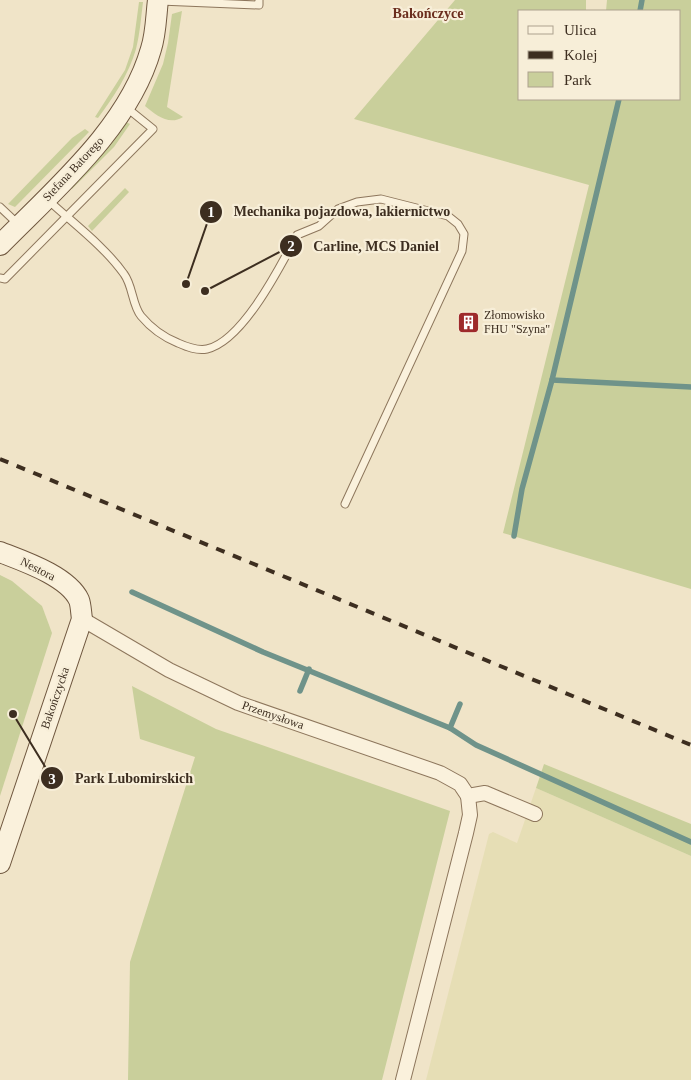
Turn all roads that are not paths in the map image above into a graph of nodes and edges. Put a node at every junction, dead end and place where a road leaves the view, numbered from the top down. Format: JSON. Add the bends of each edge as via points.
{"nodes":[{"id":1,"x":158,"y":0,"type":"edge"},
{"id":2,"x":259,"y":0,"type":"edge"},
{"id":3,"x":125,"y":106,"type":"junction"},
{"id":4,"x":46,"y":198,"type":"junction"},
{"id":5,"x":0,"y":207,"type":"edge"},
{"id":6,"x":66,"y":217,"type":"junction"},
{"id":7,"x":19,"y":226,"type":"junction"},
{"id":8,"x":0,"y":245,"type":"edge"},
{"id":9,"x":0,"y":278,"type":"edge"},
{"id":10,"x":345,"y":504,"type":"dead end"},
{"id":11,"x":0,"y":552,"type":"edge"},
{"id":12,"x":82,"y":619,"type":"junction"},
{"id":13,"x":468,"y":796,"type":"junction"},
{"id":14,"x":535,"y":814,"type":"dead end"},
{"id":15,"x":0,"y":863,"type":"edge"},
{"id":16,"x":403,"y":1080,"type":"edge"}],
"edges":[{"from":1,"to":2,"type":"lane","via":[[259,5]]},
{"from":1,"to":3,"type":"street","name":"Stefana Batorego","via":[[151,49]]},
{"from":3,"to":4,"type":"street","name":"Stefana Batorego","via":[[102,140]]},
{"from":3,"to":6,"type":"lane","via":[[153,129]]},
{"from":4,"to":6,"type":"lane"},
{"from":4,"to":7,"type":"street","name":"Stefana Batorego"},
{"from":5,"to":7,"type":"lane"},
{"from":6,"to":9,"type":"lane","via":[[5,279]]},
{"from":6,"to":10,"type":"lane","via":[[126,276],[139,314],[152,328],[170,340],[192,348],[207,349],[222,342],[264,296],[297,235],[319,226],[338,209],[357,202],[381,199],[448,216],[458,224],[464,234],[462,251]]},
{"from":7,"to":8,"type":"street","name":"Stefana Batorego"},
{"from":11,"to":12,"type":"street","name":"Nestora","via":[[29,563],[65,583],[79,600]]},
{"from":12,"to":13,"type":"street","name":"Przemysłowa","via":[[201,687],[238,703],[440,773],[460,784]]},
{"from":12,"to":15,"type":"street","name":"Bakończycka"},
{"from":13,"to":14,"type":"street","via":[[485,793]]},
{"from":13,"to":16,"type":"street","via":[[470,815],[466,833]]}]}
